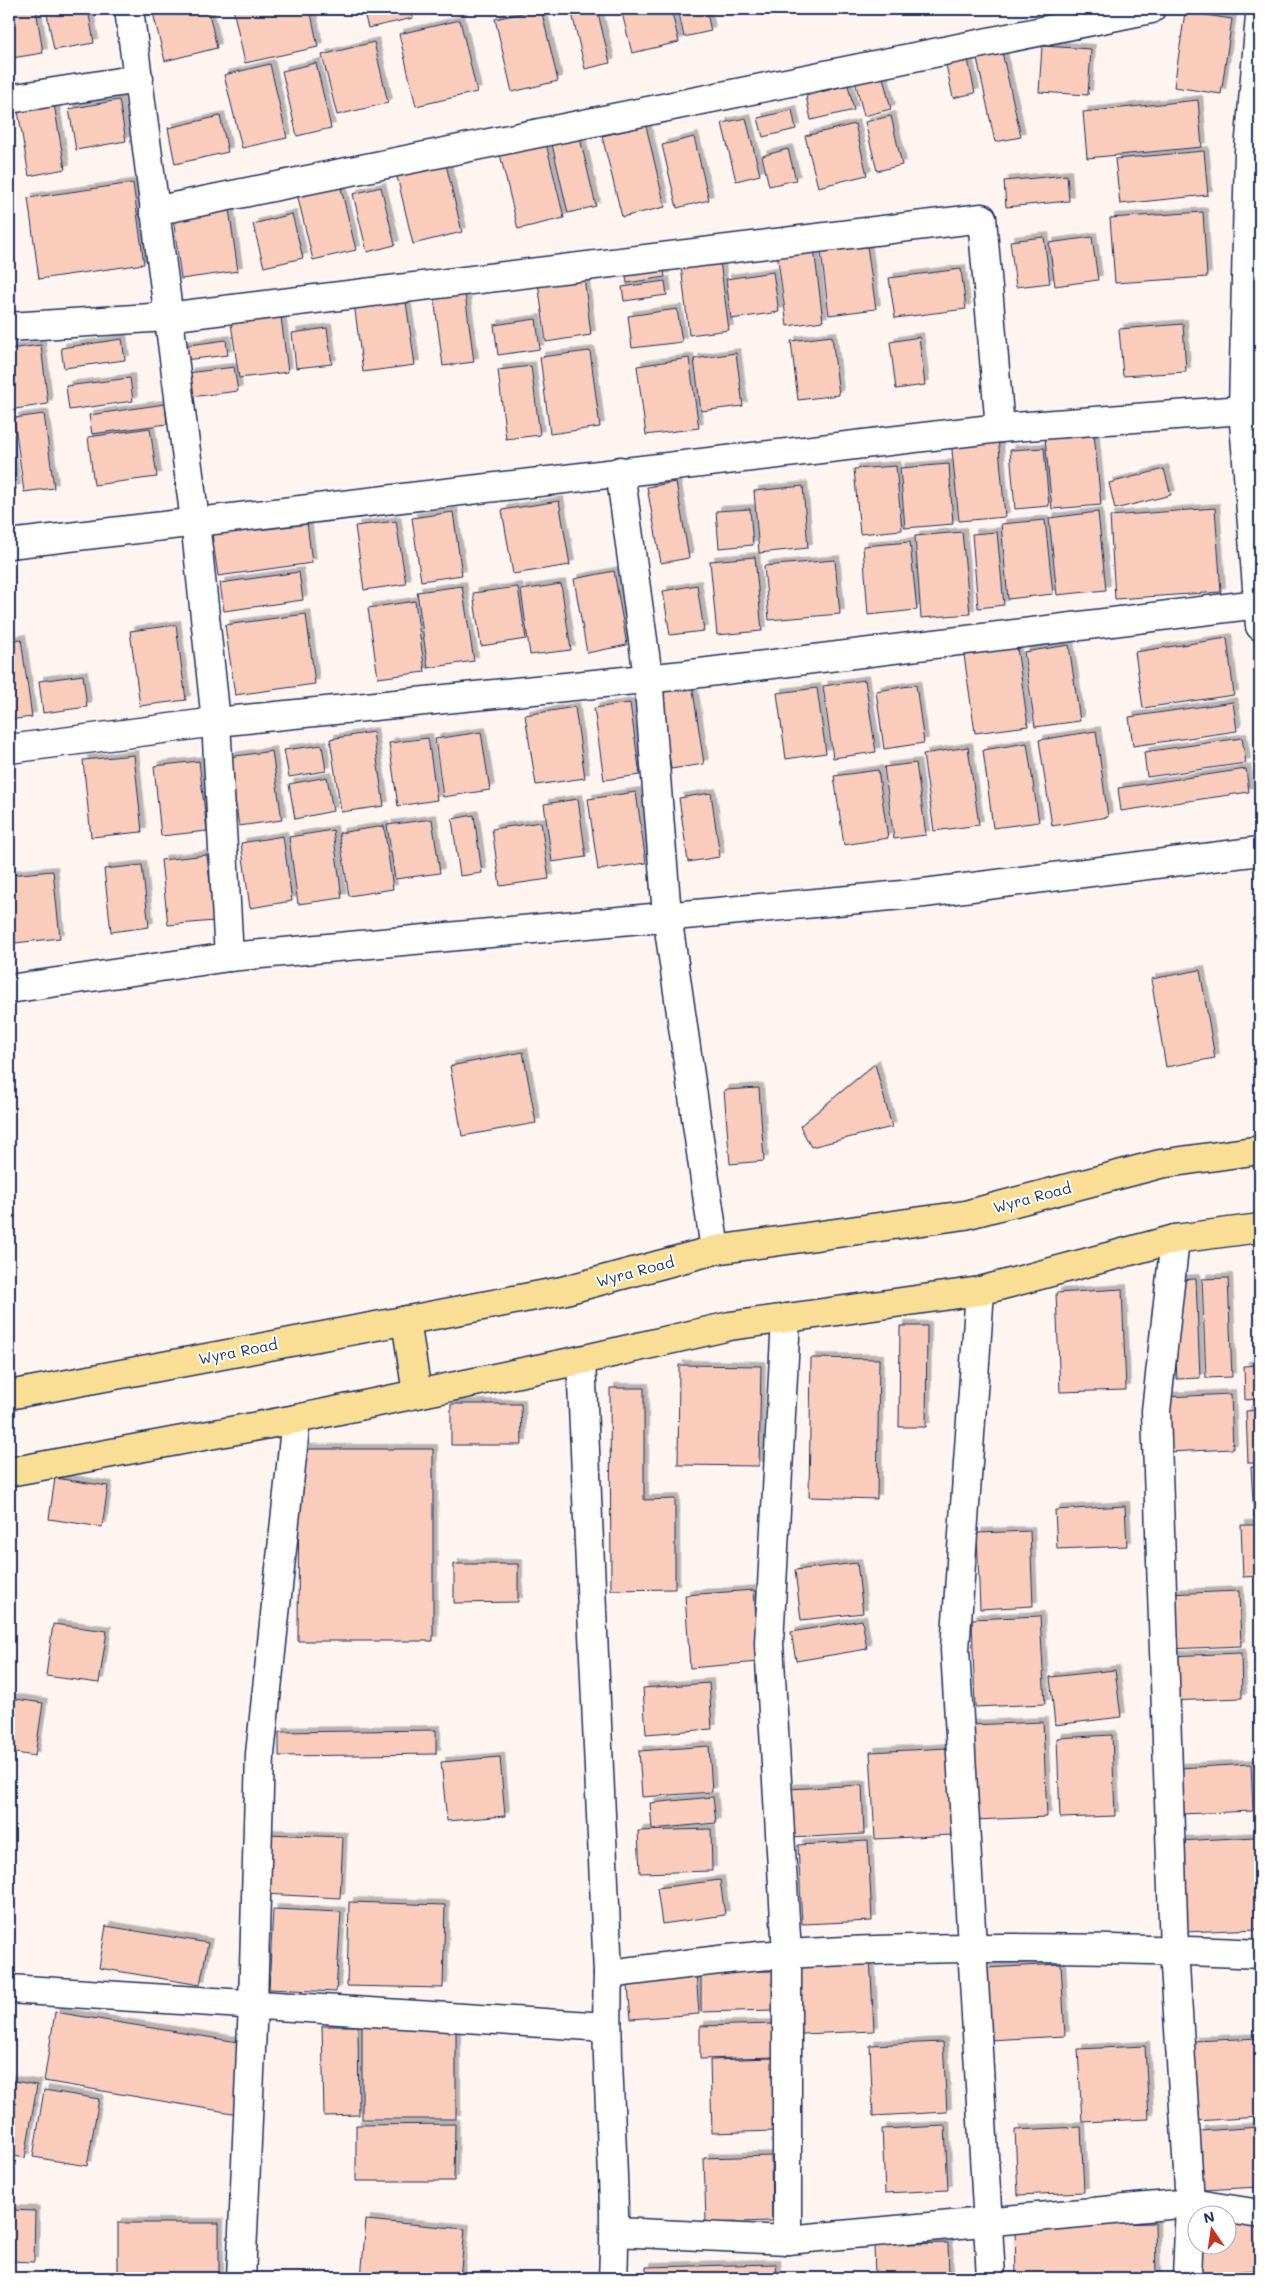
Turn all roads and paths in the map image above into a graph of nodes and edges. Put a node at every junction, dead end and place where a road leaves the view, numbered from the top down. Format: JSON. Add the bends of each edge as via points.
{"nodes":[{"id":1,"x":129,"y":9,"type":"edge"},
{"id":2,"x":1151,"y":9,"type":"edge"},
{"id":3,"x":1260,"y":16,"type":"edge"},
{"id":4,"x":139,"y":79,"type":"junction"},
{"id":5,"x":9,"y":99,"type":"edge"},
{"id":6,"x":154,"y":211,"type":"junction"},
{"id":7,"x":1254,"y":271,"type":"edge"},
{"id":8,"x":167,"y":317,"type":"junction"},
{"id":9,"x":9,"y":327,"type":"edge"},
{"id":10,"x":1243,"y":410,"type":"junction"},
{"id":11,"x":1000,"y":428,"type":"junction"},
{"id":12,"x":620,"y":471,"type":"junction"},
{"id":13,"x":1255,"y":499,"type":"edge"},
{"id":14,"x":195,"y":522,"type":"junction"},
{"id":15,"x":9,"y":544,"type":"edge"},
{"id":16,"x":1259,"y":615,"type":"edge"},
{"id":17,"x":648,"y":678,"type":"junction"},
{"id":18,"x":216,"y":722,"type":"junction"},
{"id":19,"x":9,"y":749,"type":"edge"},
{"id":20,"x":1260,"y":851,"type":"edge"},
{"id":21,"x":667,"y":915,"type":"junction"},
{"id":22,"x":228,"y":957,"type":"junction"},
{"id":23,"x":9,"y":990,"type":"edge"},
{"id":24,"x":1260,"y":1150,"type":"edge"},
{"id":25,"x":1260,"y":1228,"type":"edge"},
{"id":26,"x":1175,"y":1239,"type":"junction"},
{"id":27,"x":715,"y":1250,"type":"junction"},
{"id":28,"x":980,"y":1291,"type":"junction"},
{"id":29,"x":786,"y":1318,"type":"junction"},
{"id":30,"x":406,"y":1320,"type":"junction"},
{"id":31,"x":581,"y":1360,"type":"junction"},
{"id":32,"x":9,"y":1394,"type":"edge"},
{"id":33,"x":417,"y":1394,"type":"junction"},
{"id":34,"x":296,"y":1418,"type":"junction"},
{"id":35,"x":9,"y":1472,"type":"edge"},
{"id":36,"x":972,"y":1949,"type":"junction"},
{"id":37,"x":1174,"y":1950,"type":"junction"},
{"id":38,"x":787,"y":1954,"type":"junction"},
{"id":39,"x":1260,"y":1954,"type":"edge"},
{"id":40,"x":608,"y":1974,"type":"junction"},
{"id":41,"x":9,"y":1989,"type":"edge"},
{"id":42,"x":254,"y":2004,"type":"junction"},
{"id":43,"x":606,"y":2028,"type":"junction"},
{"id":44,"x":1190,"y":2203,"type":"junction"},
{"id":45,"x":1260,"y":2214,"type":"edge"},
{"id":46,"x":988,"y":2220,"type":"junction"},
{"id":47,"x":616,"y":2232,"type":"junction"},
{"id":48,"x":787,"y":2240,"type":"junction"},
{"id":49,"x":241,"y":2278,"type":"edge"},
{"id":50,"x":613,"y":2278,"type":"edge"},
{"id":51,"x":991,"y":2278,"type":"edge"},
{"id":52,"x":1187,"y":2278,"type":"edge"}],
"edges":[{"from":1,"to":4,"type":"street"},
{"from":2,"to":6,"type":"street"},
{"from":3,"to":7,"type":"street","via":[[1250,151]]},
{"from":4,"to":5,"type":"street"},
{"from":4,"to":6,"type":"street"},
{"from":6,"to":8,"type":"street"},
{"from":7,"to":10,"type":"street"},
{"from":8,"to":9,"type":"street"},
{"from":8,"to":11,"type":"street","via":[[982,218]]},
{"from":8,"to":14,"type":"street"},
{"from":10,"to":11,"type":"street"},
{"from":10,"to":13,"type":"street"},
{"from":11,"to":12,"type":"street"},
{"from":12,"to":14,"type":"street"},
{"from":12,"to":17,"type":"street"},
{"from":13,"to":16,"type":"street"},
{"from":14,"to":15,"type":"street"},
{"from":14,"to":18,"type":"street"},
{"from":16,"to":17,"type":"street"},
{"from":17,"to":18,"type":"street"},
{"from":17,"to":21,"type":"street"},
{"from":18,"to":19,"type":"street"},
{"from":18,"to":22,"type":"street"},
{"from":20,"to":21,"type":"street","via":[[924,892]]},
{"from":21,"to":22,"type":"street"},
{"from":21,"to":27,"type":"street"},
{"from":22,"to":23,"type":"street"},
{"from":24,"to":27,"type":"main road","name":"Wyra Road","via":[[1160,1164],[965,1215]]},
{"from":25,"to":26,"type":"main road"},
{"from":26,"to":28,"type":"main road"},
{"from":26,"to":37,"type":"street","via":[[1156,1411]]},
{"from":27,"to":30,"type":"main road","name":"Wyra Road","via":[[562,1291]]},
{"from":28,"to":29,"type":"main road"},
{"from":28,"to":36,"type":"street","via":[[955,1649]]},
{"from":29,"to":31,"type":"main road","via":[[730,1326]]},
{"from":29,"to":38,"type":"street","via":[[769,1643]]},
{"from":30,"to":32,"type":"main road","name":"Wyra Road"},
{"from":30,"to":33,"type":"main road"},
{"from":31,"to":33,"type":"main road"},
{"from":31,"to":40,"type":"street"},
{"from":33,"to":34,"type":"main road"},
{"from":34,"to":35,"type":"main road"},
{"from":34,"to":42,"type":"street","via":[[260,1754]]},
{"from":36,"to":37,"type":"street"},
{"from":36,"to":38,"type":"street"},
{"from":36,"to":46,"type":"street"},
{"from":37,"to":39,"type":"street"},
{"from":37,"to":44,"type":"street"},
{"from":38,"to":40,"type":"street"},
{"from":38,"to":48,"type":"street"},
{"from":40,"to":43,"type":"street"},
{"from":41,"to":42,"type":"street"},
{"from":42,"to":43,"type":"street"},
{"from":42,"to":49,"type":"street"},
{"from":43,"to":47,"type":"street"},
{"from":44,"to":45,"type":"street"},
{"from":44,"to":46,"type":"street"},
{"from":44,"to":52,"type":"street"},
{"from":46,"to":48,"type":"street"},
{"from":46,"to":51,"type":"street"},
{"from":47,"to":48,"type":"street"},
{"from":47,"to":50,"type":"street"}]}
